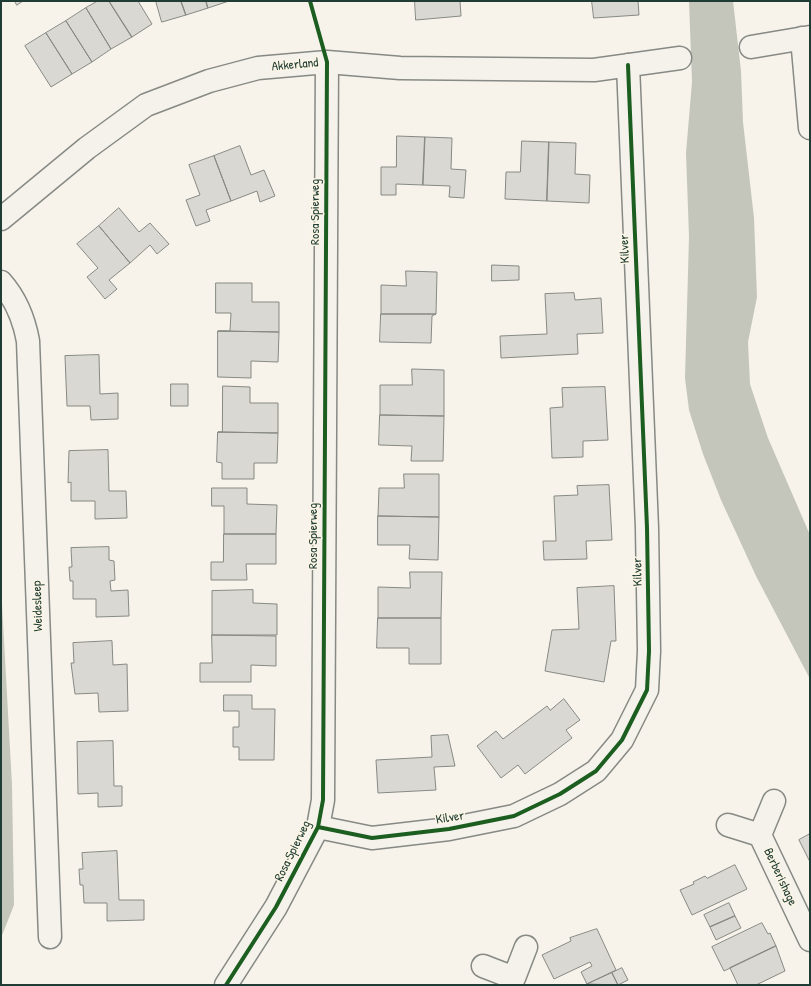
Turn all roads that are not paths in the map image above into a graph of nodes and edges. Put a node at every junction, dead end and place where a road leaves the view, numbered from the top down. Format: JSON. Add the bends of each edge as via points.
{"nodes":[{"id":1,"x":806,"y":37,"type":"edge"},
{"id":2,"x":751,"y":47,"type":"dead end"},
{"id":3,"x":680,"y":58,"type":"dead end"},
{"id":4,"x":327,"y":62,"type":"junction"},
{"id":5,"x":628,"y":65,"type":"junction"},
{"id":6,"x":810,"y":128,"type":"edge"},
{"id":7,"x":1,"y":219,"type":"edge"},
{"id":8,"x":1,"y":282,"type":"edge"},
{"id":9,"x":774,"y":801,"type":"dead end"},
{"id":10,"x":728,"y":824,"type":"dead end"},
{"id":11,"x":318,"y":827,"type":"junction"},
{"id":12,"x":760,"y":835,"type":"junction"},
{"id":13,"x":50,"y":937,"type":"dead end"},
{"id":14,"x":810,"y":940,"type":"edge"},
{"id":15,"x":526,"y":947,"type":"dead end"},
{"id":16,"x":483,"y":966,"type":"dead end"},
{"id":17,"x":516,"y":981,"type":"edge"},
{"id":18,"x":226,"y":985,"type":"edge"}],
"edges":[{"from":1,"to":2,"type":"street"},
{"from":1,"to":6,"type":"street"},
{"from":3,"to":5,"type":"street","name":"Akkerland"},
{"from":4,"to":5,"type":"street","name":"Akkerland","via":[[400,68],[521,70],[594,70]]},
{"from":4,"to":7,"type":"street","name":"Akkerland","via":[[258,68],[209,82],[146,106],[87,148]]},
{"from":4,"to":11,"type":"street","name":"Rosa Spierweg","via":[[323,800]]},
{"from":5,"to":11,"type":"street","name":"Kilver","via":[[647,528],[647,690],[622,740],[596,771],[560,794],[514,816],[449,829],[372,838]]},
{"from":8,"to":13,"type":"street","name":"Weidesleep","via":[[24,319],[28,341]]},
{"from":9,"to":12,"type":"street","name":"Berberishage"},
{"from":10,"to":12,"type":"street","name":"Berberishage"},
{"from":11,"to":18,"type":"street","name":"Rosa Spierweg","via":[[276,907]]},
{"from":12,"to":14,"type":"street","name":"Berberishage"},
{"from":15,"to":17,"type":"street"},
{"from":16,"to":17,"type":"street"}]}
